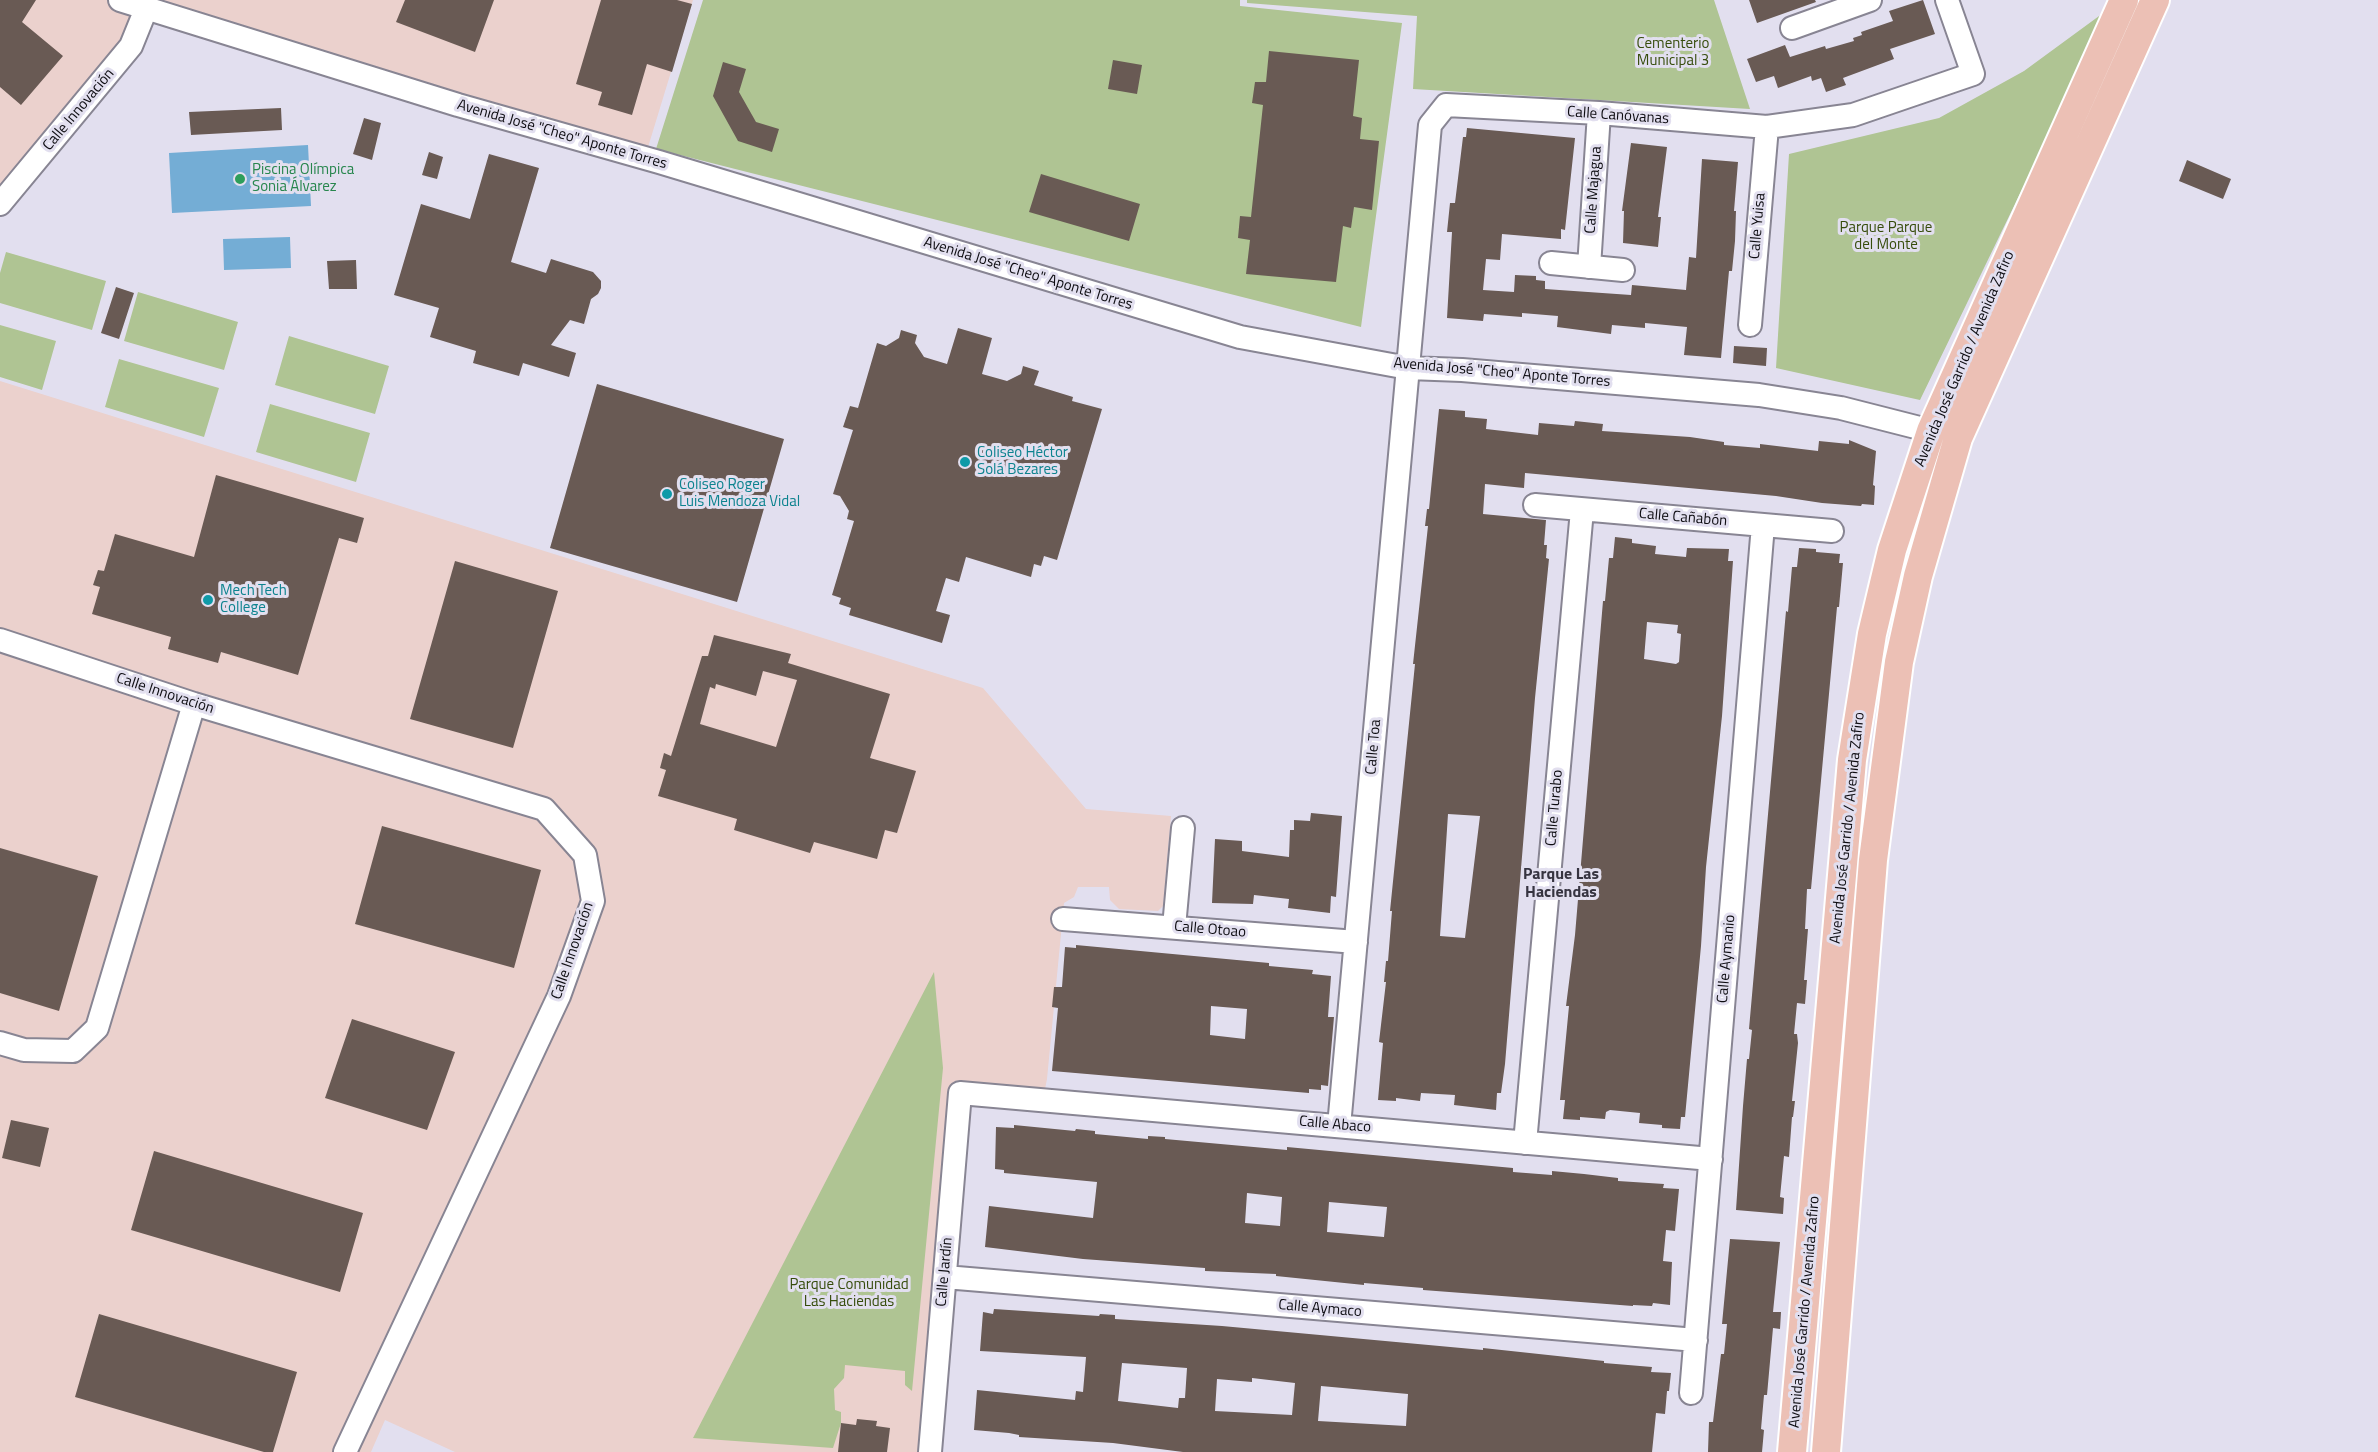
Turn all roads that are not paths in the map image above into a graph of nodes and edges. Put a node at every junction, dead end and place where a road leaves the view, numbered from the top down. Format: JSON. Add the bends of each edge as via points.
{"nodes":[{"id":1,"x":120,"y":0,"type":"edge"},
{"id":2,"x":1870,"y":0,"type":"edge"},
{"id":3,"x":1947,"y":0,"type":"edge"},
{"id":4,"x":2124,"y":0,"type":"edge"},
{"id":5,"x":2155,"y":0,"type":"edge"},
{"id":6,"x":1829,"y":6,"type":"edge"},
{"id":7,"x":146,"y":9,"type":"junction"},
{"id":8,"x":1792,"y":28,"type":"dead end"},
{"id":9,"x":1599,"y":113,"type":"junction"},
{"id":10,"x":1767,"y":128,"type":"junction"},
{"id":11,"x":0,"y":204,"type":"edge"},
{"id":12,"x":1551,"y":263,"type":"dead end"},
{"id":13,"x":1588,"y":267,"type":"junction"},
{"id":14,"x":1623,"y":270,"type":"dead end"},
{"id":15,"x":1750,"y":325,"type":"dead end"},
{"id":16,"x":1408,"y":368,"type":"junction"},
{"id":17,"x":1931,"y":431,"type":"junction"},
{"id":18,"x":1958,"y":438,"type":"junction"},
{"id":19,"x":1535,"y":505,"type":"dead end"},
{"id":20,"x":1582,"y":510,"type":"junction"},
{"id":21,"x":1763,"y":525,"type":"junction"},
{"id":22,"x":1832,"y":531,"type":"dead end"},
{"id":23,"x":0,"y":640,"type":"edge"},
{"id":24,"x":194,"y":704,"type":"junction"},
{"id":25,"x":1183,"y":828,"type":"dead end"},
{"id":26,"x":1063,"y":919,"type":"dead end"},
{"id":27,"x":1174,"y":927,"type":"junction"},
{"id":28,"x":1356,"y":942,"type":"junction"},
{"id":29,"x":0,"y":1042,"type":"edge"},
{"id":30,"x":960,"y":1093,"type":"joint"},
{"id":31,"x":1339,"y":1126,"type":"junction"},
{"id":32,"x":1525,"y":1143,"type":"junction"},
{"id":33,"x":1710,"y":1159,"type":"junction"},
{"id":34,"x":945,"y":1277,"type":"junction"},
{"id":35,"x":1696,"y":1340,"type":"junction"},
{"id":36,"x":1691,"y":1393,"type":"dead end"},
{"id":37,"x":345,"y":1452,"type":"edge"},
{"id":38,"x":930,"y":1452,"type":"edge"},
{"id":39,"x":1792,"y":1452,"type":"edge"},
{"id":40,"x":1826,"y":1452,"type":"edge"}],
"edges":[{"from":1,"to":7,"type":"street","name":"Avenida José \"Cheo\" Aponte Torres"},
{"from":2,"to":6,"type":"street"},
{"from":3,"to":10,"type":"street","name":"Calle Canóvanas","via":[[1973,74],[1853,115]]},
{"from":4,"to":17,"type":"main road","name":"Avenida José Garrido / Avenida Zafiro"},
{"from":5,"to":18,"type":"main road","name":"Avenida José Garrido / Avenida Zafiro"},
{"from":6,"to":8,"type":"street"},
{"from":7,"to":11,"type":"street","name":"Calle Innovación","via":[[131,46]]},
{"from":7,"to":16,"type":"street","name":"Avenida José \"Cheo\" Aponte Torres","via":[[1239,337]]},
{"from":9,"to":10,"type":"street","name":"Calle Canóvanas"},
{"from":9,"to":13,"type":"street","name":"Calle Majagua"},
{"from":9,"to":16,"type":"street","name":"Calle Canóvanas","via":[[1446,105],[1430,125]]},
{"from":10,"to":15,"type":"street","name":"Calle Yuisa"},
{"from":12,"to":13,"type":"street"},
{"from":13,"to":14,"type":"street"},
{"from":16,"to":17,"type":"street","name":"Avenida José \"Cheo\" Aponte Torres","via":[[1474,370],[1759,395],[1841,408]]},
{"from":16,"to":28,"type":"street","name":"Calle Toa"},
{"from":17,"to":18,"type":"street","name":"Avenida José \"Cheo\" Aponte Torres"},
{"from":17,"to":39,"type":"main road","name":"Avenida José Garrido / Avenida Zafiro","via":[[1892,550],[1872,634],[1852,760]]},
{"from":18,"to":40,"type":"main road","name":"Avenida José Garrido / Avenida Zafiro","via":[[1918,576],[1899,662],[1873,860]]},
{"from":19,"to":20,"type":"street","name":"Calle Cañabón"},
{"from":20,"to":21,"type":"street","name":"Calle Cañabón"},
{"from":20,"to":32,"type":"street","name":"Calle Turabo"},
{"from":21,"to":22,"type":"street","name":"Calle Cañabón"},
{"from":21,"to":33,"type":"street","name":"Calle Aymanio"},
{"from":23,"to":24,"type":"street","name":"Calle Innovación"},
{"from":24,"to":29,"type":"street","via":[[98,1028],[73,1051],[24,1050]]},
{"from":24,"to":37,"type":"street","name":"Calle Innovación","via":[[544,808],[585,855],[593,901],[559,996]]},
{"from":25,"to":27,"type":"street"},
{"from":26,"to":27,"type":"street","name":"Calle Otoao"},
{"from":27,"to":28,"type":"street","name":"Calle Otoao"},
{"from":28,"to":31,"type":"street","name":"Calle Toa"},
{"from":30,"to":31,"type":"street","name":"Calle Abaco"},
{"from":30,"to":34,"type":"street","name":"Calle Jardín"},
{"from":31,"to":32,"type":"street","name":"Calle Abaco"},
{"from":32,"to":33,"type":"street","name":"Calle Abaco"},
{"from":33,"to":35,"type":"street","name":"Calle Aymanio"},
{"from":34,"to":35,"type":"street","name":"Calle Aymaco"},
{"from":34,"to":38,"type":"street","name":"Calle Jardín"},
{"from":35,"to":36,"type":"street","name":"Calle Aymanio"}]}
